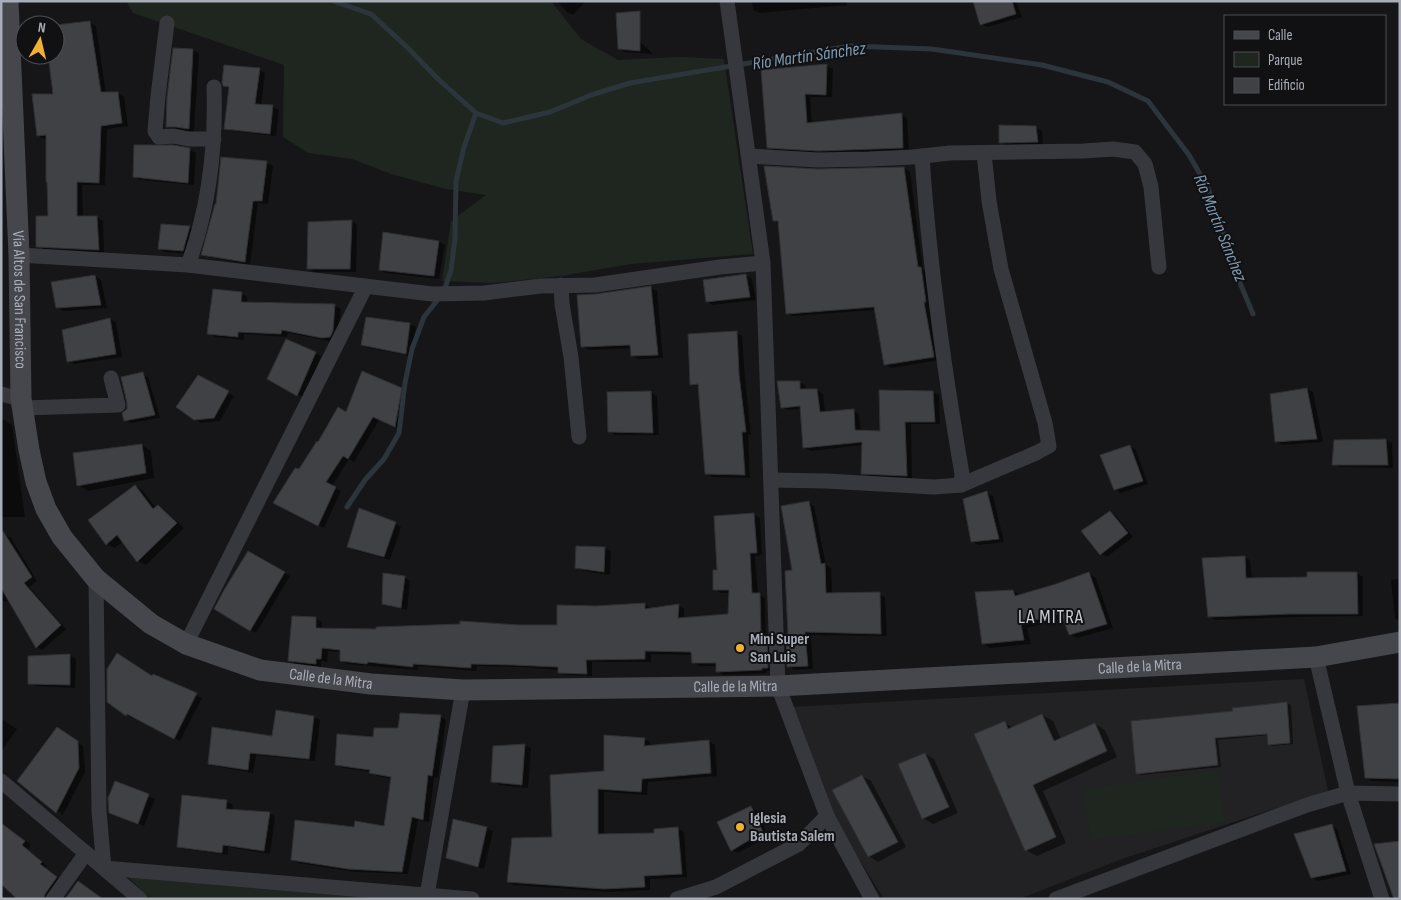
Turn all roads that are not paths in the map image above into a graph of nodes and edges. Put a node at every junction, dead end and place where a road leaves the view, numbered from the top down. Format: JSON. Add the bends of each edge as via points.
{"nodes":[{"id":1,"x":8,"y":1,"type":"edge"},
{"id":2,"x":727,"y":1,"type":"edge"},
{"id":3,"x":167,"y":23,"type":"dead end"},
{"id":4,"x":214,"y":87,"type":"dead end"},
{"id":5,"x":214,"y":140,"type":"junction"},
{"id":6,"x":984,"y":153,"type":"junction"},
{"id":7,"x":749,"y":156,"type":"junction"},
{"id":8,"x":922,"y":156,"type":"junction"},
{"id":9,"x":19,"y":255,"type":"junction"},
{"id":10,"x":763,"y":263,"type":"junction"},
{"id":11,"x":188,"y":265,"type":"junction"},
{"id":12,"x":1158,"y":267,"type":"dead end"},
{"id":13,"x":561,"y":285,"type":"junction"},
{"id":14,"x":366,"y":286,"type":"junction"},
{"id":15,"x":111,"y":378,"type":"dead end"},
{"id":16,"x":15,"y":400,"type":"edge"},
{"id":17,"x":579,"y":437,"type":"dead end"},
{"id":18,"x":771,"y":480,"type":"junction"},
{"id":19,"x":961,"y":485,"type":"junction"},
{"id":20,"x":96,"y":579,"type":"junction"},
{"id":21,"x":1400,"y":642,"type":"edge"},
{"id":22,"x":186,"y":644,"type":"junction"},
{"id":23,"x":1316,"y":657,"type":"junction"},
{"id":24,"x":778,"y":686,"type":"junction"},
{"id":25,"x":463,"y":690,"type":"junction"},
{"id":26,"x":1,"y":781,"type":"edge"},
{"id":27,"x":1348,"y":793,"type":"junction"},
{"id":28,"x":1400,"y":794,"type":"edge"},
{"id":29,"x":827,"y":816,"type":"junction"},
{"id":30,"x":86,"y":853,"type":"junction"},
{"id":31,"x":104,"y":868,"type":"junction"},
{"id":32,"x":427,"y":895,"type":"junction"},
{"id":33,"x":53,"y":899,"type":"edge"},
{"id":34,"x":140,"y":899,"type":"edge"},
{"id":35,"x":472,"y":899,"type":"edge"},
{"id":36,"x":677,"y":899,"type":"edge"},
{"id":37,"x":872,"y":899,"type":"edge"},
{"id":38,"x":1056,"y":899,"type":"edge"},
{"id":39,"x":1382,"y":899,"type":"edge"}],
"edges":[{"from":1,"to":9,"type":"street","name":"Vía Altos de San Francisco"},
{"from":2,"to":7,"type":"street"},
{"from":3,"to":5,"type":"street","via":[[156,131],[159,137]]},
{"from":4,"to":5,"type":"street"},
{"from":5,"to":11,"type":"street","via":[[205,203]]},
{"from":6,"to":8,"type":"street"},
{"from":6,"to":12,"type":"street","via":[[1113,149],[1135,152],[1145,164],[1151,187]]},
{"from":6,"to":19,"type":"street","via":[[1001,269],[1049,446]]},
{"from":7,"to":8,"type":"street","via":[[818,160]]},
{"from":7,"to":10,"type":"street"},
{"from":8,"to":19,"type":"street","via":[[926,224]]},
{"from":9,"to":11,"type":"street"},
{"from":9,"to":16,"type":"street","name":"Vía Altos de San Francisco"},
{"from":10,"to":13,"type":"street","via":[[595,284]]},
{"from":10,"to":18,"type":"street"},
{"from":11,"to":14,"type":"street"},
{"from":13,"to":14,"type":"street","via":[[484,293],[432,294]]},
{"from":13,"to":17,"type":"street"},
{"from":14,"to":22,"type":"street"},
{"from":15,"to":16,"type":"street","via":[[118,405]]},
{"from":16,"to":20,"type":"street","name":"Vía Altos de San Francisco","via":[[46,509],[62,537]]},
{"from":18,"to":19,"type":"street","via":[[934,487]]},
{"from":18,"to":24,"type":"street"},
{"from":20,"to":22,"type":"street","name":"Calle de la Mitra","via":[[151,624]]},
{"from":20,"to":31,"type":"street","via":[[99,811]]},
{"from":21,"to":23,"type":"street","name":"Calle de la Mitra"},
{"from":22,"to":25,"type":"street","name":"Calle de la Mitra","via":[[260,670],[371,684]]},
{"from":23,"to":24,"type":"street","name":"Calle de la Mitra"},
{"from":23,"to":27,"type":"street"},
{"from":24,"to":25,"type":"street","name":"Calle de la Mitra"},
{"from":24,"to":29,"type":"street"},
{"from":25,"to":32,"type":"street"},
{"from":26,"to":30,"type":"street"},
{"from":27,"to":28,"type":"street"},
{"from":27,"to":38,"type":"street","via":[[1307,805]]},
{"from":27,"to":39,"type":"street"},
{"from":29,"to":36,"type":"street","via":[[799,844],[716,887]]},
{"from":29,"to":37,"type":"street"},
{"from":30,"to":31,"type":"street"},
{"from":30,"to":33,"type":"street"},
{"from":31,"to":32,"type":"street"},
{"from":31,"to":34,"type":"street"},
{"from":32,"to":35,"type":"street"}]}
